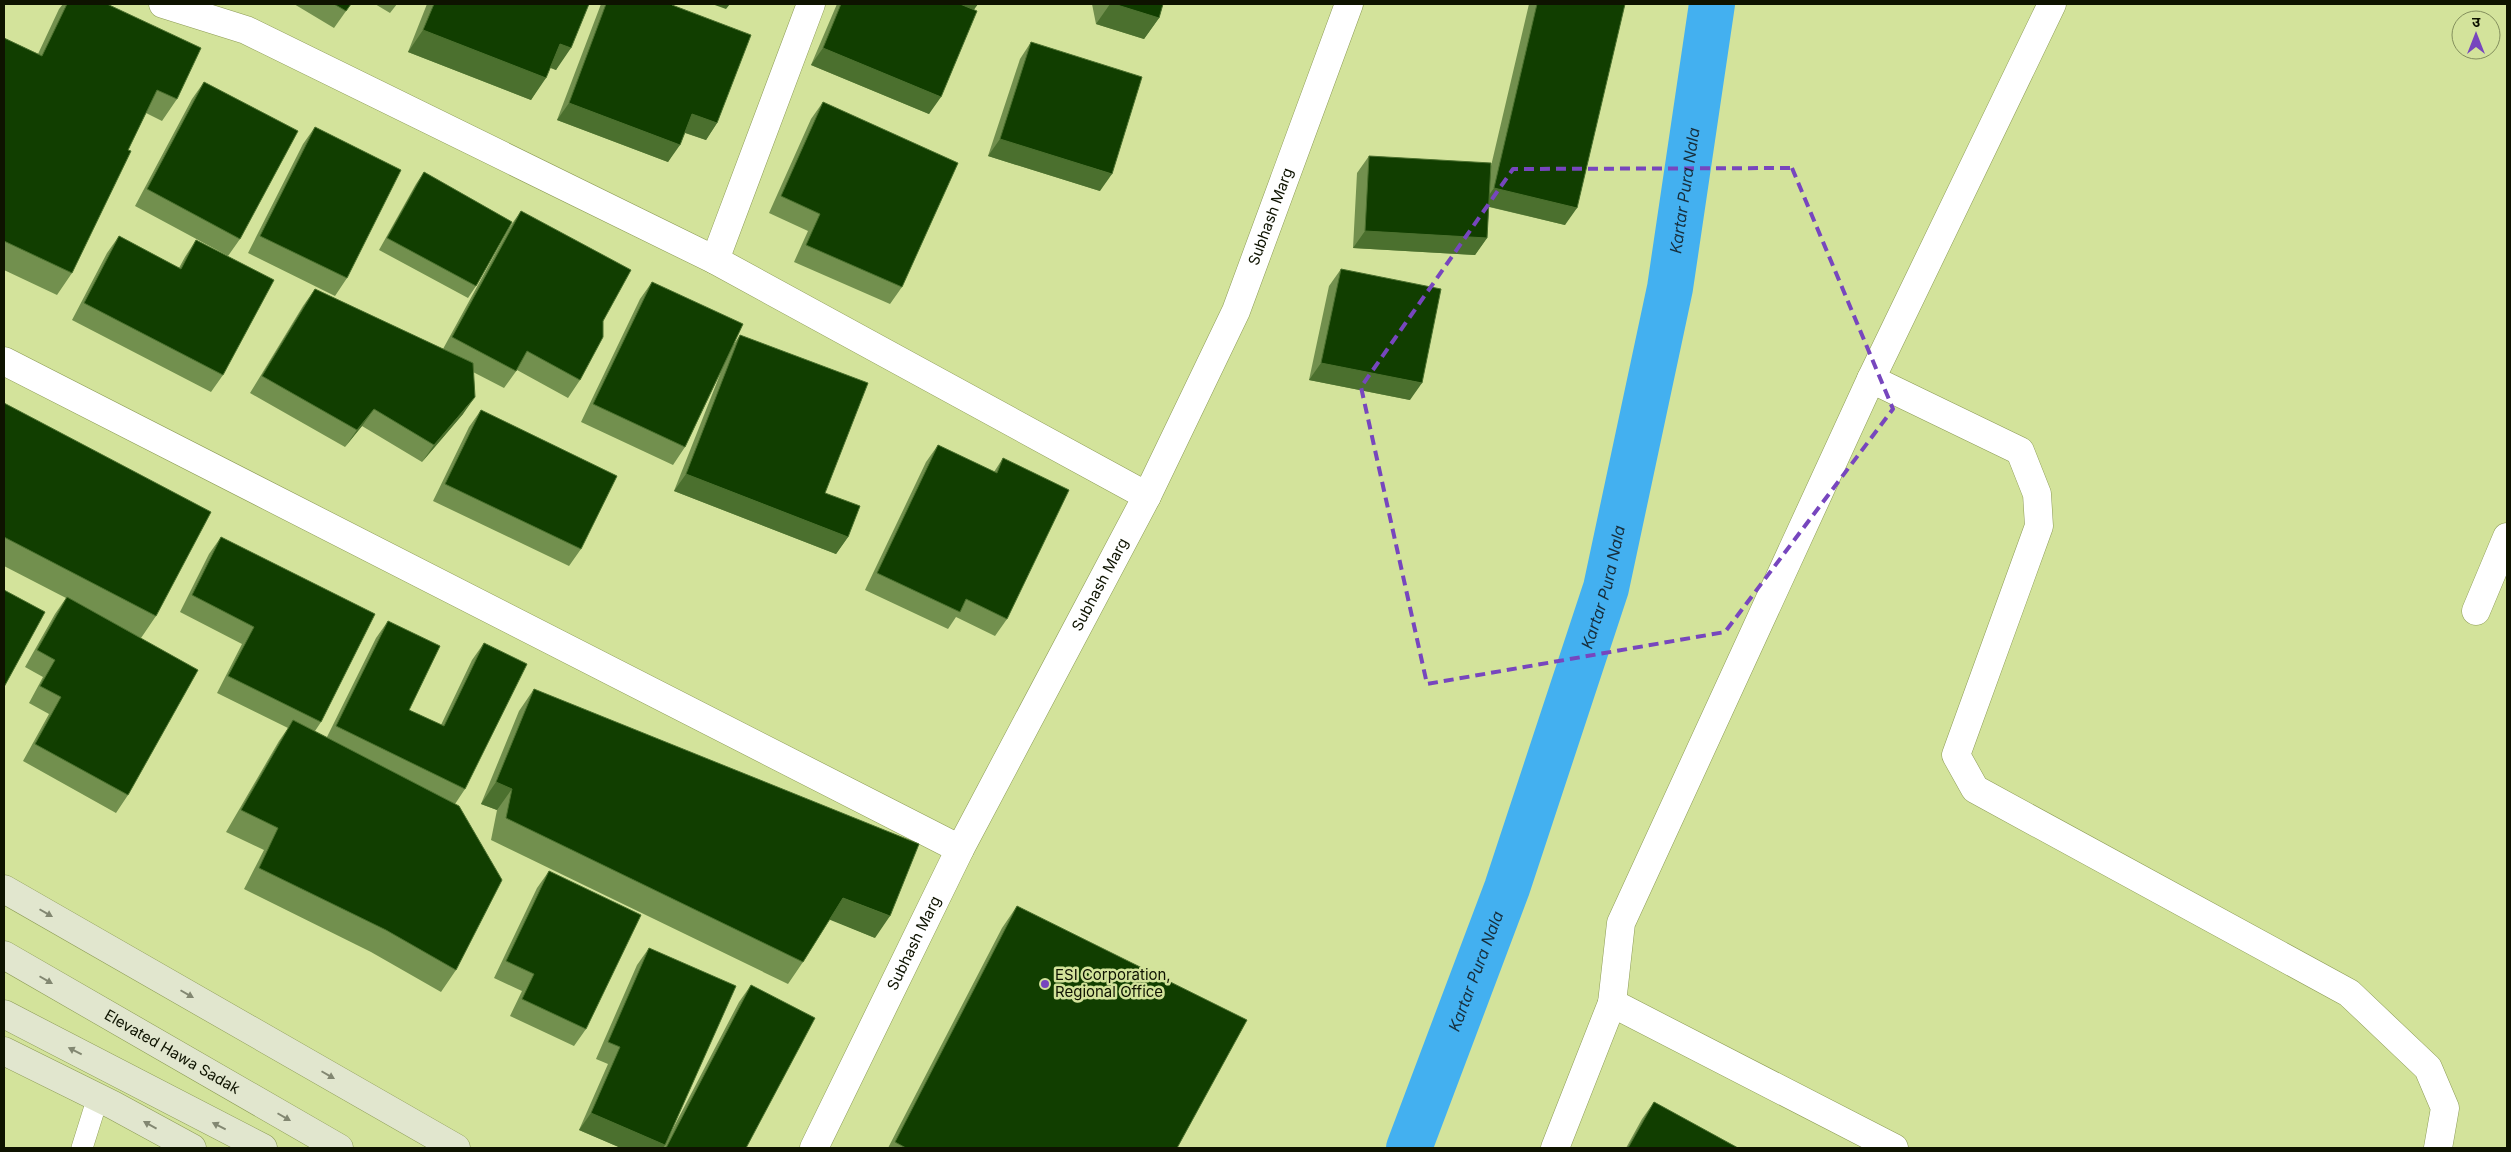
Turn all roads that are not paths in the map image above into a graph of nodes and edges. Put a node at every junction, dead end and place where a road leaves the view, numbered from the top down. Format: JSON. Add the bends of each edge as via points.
{"nodes":[{"id":1,"x":163,"y":4,"type":"edge"},
{"id":2,"x":810,"y":4,"type":"edge"},
{"id":3,"x":1350,"y":4,"type":"edge"},
{"id":4,"x":2052,"y":4,"type":"edge"},
{"id":5,"x":715,"y":260,"type":"junction"},
{"id":6,"x":4,"y":361,"type":"edge"},
{"id":7,"x":1871,"y":379,"type":"junction"},
{"id":8,"x":1147,"y":496,"type":"junction"},
{"id":9,"x":2507,"y":537,"type":"edge"},
{"id":10,"x":2476,"y":611,"type":"dead end"},
{"id":11,"x":960,"y":849,"type":"junction"},
{"id":12,"x":4,"y":889,"type":"edge"},
{"id":13,"x":4,"y":955,"type":"edge"},
{"id":14,"x":1612,"y":1003,"type":"junction"},
{"id":15,"x":4,"y":1014,"type":"edge"},
{"id":16,"x":4,"y":1051,"type":"edge"},
{"id":17,"x":98,"y":1097,"type":"junction"},
{"id":18,"x":82,"y":1148,"type":"edge"},
{"id":19,"x":192,"y":1148,"type":"edge"},
{"id":20,"x":263,"y":1148,"type":"edge"},
{"id":21,"x":339,"y":1148,"type":"edge"},
{"id":22,"x":456,"y":1148,"type":"edge"},
{"id":23,"x":814,"y":1148,"type":"edge"},
{"id":24,"x":1555,"y":1148,"type":"edge"},
{"id":25,"x":1894,"y":1148,"type":"edge"},
{"id":26,"x":2438,"y":1148,"type":"edge"}],
"edges":[{"from":1,"to":5,"type":"street","via":[[246,30]]},
{"from":2,"to":5,"type":"street"},
{"from":3,"to":8,"type":"street","name":"Subhash Marg","via":[[1236,311]]},
{"from":4,"to":7,"type":"street"},
{"from":5,"to":8,"type":"street"},
{"from":6,"to":11,"type":"street"},
{"from":7,"to":14,"type":"street","via":[[1621,923]]},
{"from":7,"to":26,"type":"street","via":[[2020,451],[2037,494],[2039,526],[1956,755],[1975,788],[2349,993],[2428,1068],[2445,1108]]},
{"from":8,"to":11,"type":"street","name":"Subhash Marg"},
{"from":9,"to":10,"type":"street"},
{"from":11,"to":23,"type":"street","name":"Subhash Marg"},
{"from":12,"to":22,"type":"main road","one_way":true},
{"from":13,"to":21,"type":"main road","name":"Elevated Hawa Sadak","one_way":true},
{"from":14,"to":24,"type":"street"},
{"from":14,"to":25,"type":"street"},
{"from":20,"to":15,"type":"main road","one_way":true},
{"from":16,"to":17,"type":"main road"},
{"from":17,"to":18,"type":"lane"},
{"from":19,"to":17,"type":"main road","one_way":true}]}
